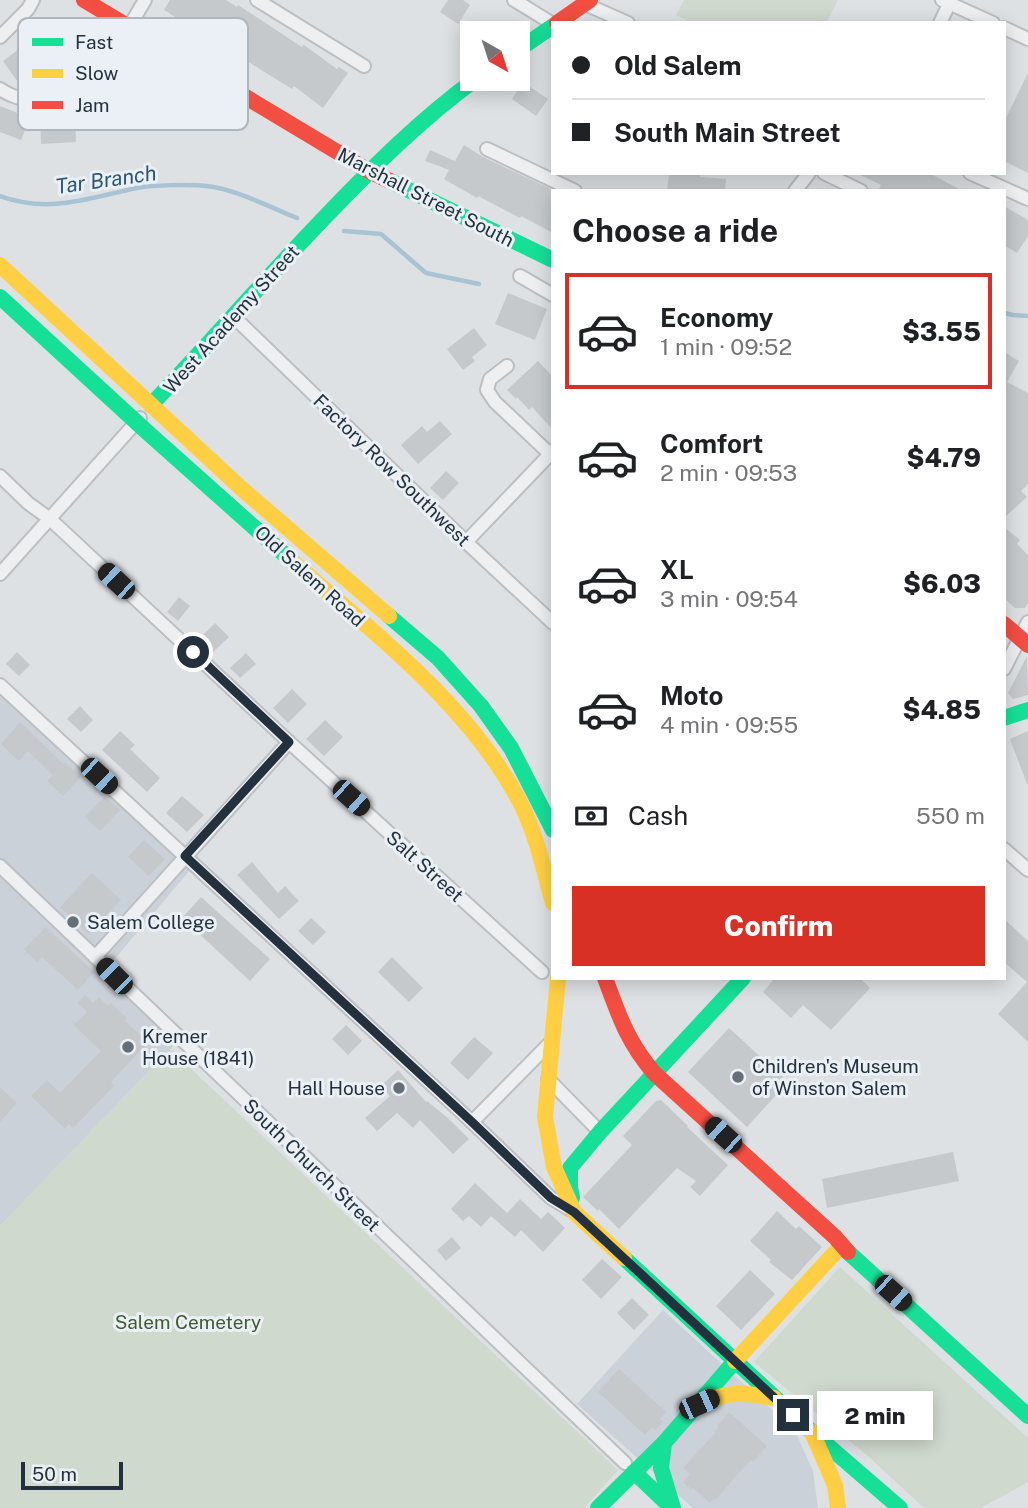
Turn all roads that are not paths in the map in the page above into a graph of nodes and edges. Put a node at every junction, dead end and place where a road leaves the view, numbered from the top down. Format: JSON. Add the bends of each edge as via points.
{"nodes":[{"id":1,"x":33,"y":0,"type":"edge"},
{"id":2,"x":84,"y":0,"type":"edge"},
{"id":3,"x":145,"y":0,"type":"edge"},
{"id":4,"x":257,"y":0,"type":"edge"},
{"id":5,"x":514,"y":0,"type":"edge"},
{"id":6,"x":948,"y":1,"type":"edge"},
{"id":7,"x":587,"y":2,"type":"edge"},
{"id":8,"x":112,"y":17,"type":"edge"},
{"id":9,"x":19,"y":18,"type":"edge"},
{"id":10,"x":134,"y":18,"type":"edge"},
{"id":11,"x":18,"y":19,"type":"edge"},
{"id":12,"x":558,"y":21,"type":"edge"},
{"id":13,"x":624,"y":21,"type":"edge"},
{"id":14,"x":941,"y":21,"type":"edge"},
{"id":15,"x":989,"y":21,"type":"edge"},
{"id":16,"x":551,"y":22,"type":"edge"},
{"id":17,"x":551,"y":26,"type":"edge"},
{"id":18,"x":1006,"y":29,"type":"edge"},
{"id":19,"x":0,"y":37,"type":"edge"},
{"id":20,"x":1028,"y":39,"type":"edge"},
{"id":21,"x":530,"y":41,"type":"edge"},
{"id":22,"x":364,"y":66,"type":"dead end"},
{"id":23,"x":0,"y":89,"type":"edge"},
{"id":24,"x":460,"y":91,"type":"edge"},
{"id":25,"x":18,"y":98,"type":"edge"},
{"id":26,"x":248,"y":99,"type":"edge"},
{"id":27,"x":487,"y":149,"type":"dead end"},
{"id":28,"x":369,"y":172,"type":"junction"},
{"id":29,"x":807,"y":175,"type":"edge"},
{"id":30,"x":828,"y":175,"type":"edge"},
{"id":31,"x":975,"y":175,"type":"edge"},
{"id":32,"x":571,"y":189,"type":"edge"},
{"id":33,"x":797,"y":189,"type":"edge"},
{"id":34,"x":858,"y":189,"type":"edge"},
{"id":35,"x":1028,"y":199,"type":"edge"},
{"id":36,"x":551,"y":259,"type":"edge"},
{"id":37,"x":0,"y":265,"type":"edge"},
{"id":38,"x":520,"y":276,"type":"dead end"},
{"id":39,"x":551,"y":294,"type":"edge"},
{"id":40,"x":1,"y":299,"type":"edge"},
{"id":41,"x":233,"y":316,"type":"junction"},
{"id":42,"x":506,"y":366,"type":"dead end"},
{"id":43,"x":151,"y":405,"type":"junction"},
{"id":44,"x":136,"y":422,"type":"junction"},
{"id":45,"x":551,"y":452,"type":"edge"},
{"id":46,"x":0,"y":476,"type":"edge"},
{"id":47,"x":50,"y":519,"type":"junction"},
{"id":48,"x":466,"y":542,"type":"junction"},
{"id":49,"x":0,"y":574,"type":"edge"},
{"id":50,"x":551,"y":621,"type":"edge"},
{"id":51,"x":1028,"y":622,"type":"edge"},
{"id":52,"x":1006,"y":626,"type":"edge"},
{"id":53,"x":1024,"y":641,"type":"edge"},
{"id":54,"x":1006,"y":666,"type":"edge"},
{"id":55,"x":0,"y":685,"type":"edge"},
{"id":56,"x":1028,"y":710,"type":"edge"},
{"id":57,"x":1006,"y":717,"type":"edge"},
{"id":58,"x":289,"y":742,"type":"junction"},
{"id":59,"x":551,"y":826,"type":"edge"},
{"id":60,"x":1006,"y":851,"type":"edge"},
{"id":61,"x":185,"y":856,"type":"junction"},
{"id":62,"x":0,"y":866,"type":"edge"},
{"id":63,"x":1028,"y":870,"type":"edge"},
{"id":64,"x":551,"y":896,"type":"edge"},
{"id":65,"x":95,"y":957,"type":"junction"},
{"id":66,"x":542,"y":972,"type":"dead end"},
{"id":67,"x":558,"y":980,"type":"edge"},
{"id":68,"x":606,"y":980,"type":"edge"},
{"id":69,"x":741,"y":980,"type":"edge"},
{"id":70,"x":551,"y":1042,"type":"junction"},
{"id":71,"x":654,"y":1073,"type":"junction"},
{"id":72,"x":547,"y":1079,"type":"junction"},
{"id":73,"x":472,"y":1122,"type":"junction"},
{"id":74,"x":600,"y":1132,"type":"junction"},
{"id":75,"x":574,"y":1212,"type":"junction"},
{"id":76,"x":842,"y":1245,"type":"junction"},
{"id":77,"x":735,"y":1362,"type":"junction"},
{"id":78,"x":774,"y":1398,"type":"junction"},
{"id":79,"x":699,"y":1404,"type":"junction"},
{"id":80,"x":1028,"y":1416,"type":"edge"},
{"id":81,"x":812,"y":1432,"type":"junction"},
{"id":82,"x":664,"y":1443,"type":"junction"},
{"id":83,"x":630,"y":1467,"type":"junction"},
{"id":84,"x":598,"y":1508,"type":"edge"},
{"id":85,"x":673,"y":1508,"type":"edge"},
{"id":86,"x":838,"y":1508,"type":"edge"},
{"id":87,"x":900,"y":1508,"type":"edge"}],
"edges":[{"from":1,"to":9,"type":"street"},
{"from":2,"to":8,"type":"main road","name":"Marshall Street South"},
{"from":3,"to":10,"type":"street"},
{"from":4,"to":22,"type":"street"},
{"from":5,"to":16,"type":"street"},
{"from":6,"to":14,"type":"street"},
{"from":6,"to":15,"type":"street"},
{"from":7,"to":12,"type":"main road"},
{"from":7,"to":13,"type":"street"},
{"from":11,"to":19,"type":"street"},
{"from":17,"to":21,"type":"main road"},
{"from":18,"to":20,"type":"street"},
{"from":23,"to":25,"type":"street"},
{"from":24,"to":28,"type":"main road","name":"West Academy Street","via":[[424,118]]},
{"from":26,"to":28,"type":"main road","name":"Marshall Street South"},
{"from":27,"to":32,"type":"street"},
{"from":28,"to":36,"type":"main road","name":"Marshall Street South"},
{"from":28,"to":41,"type":"main road","name":"West Academy Street"},
{"from":29,"to":33,"type":"street"},
{"from":30,"to":34,"type":"street"},
{"from":31,"to":35,"type":"street"},
{"from":37,"to":43,"type":"main road","name":"Old Salem Road"},
{"from":38,"to":39,"type":"street"},
{"from":40,"to":44,"type":"main road","name":"Old Salem Road"},
{"from":41,"to":43,"type":"main road","name":"West Academy Street"},
{"from":41,"to":48,"type":"street","name":"Factory Row Southwest"},
{"from":42,"to":45,"type":"street","via":[[490,379],[487,390]]},
{"from":43,"to":44,"type":"street","name":"West Academy Street"},
{"from":43,"to":59,"type":"main road","name":"Old Salem Road","via":[[438,658],[511,748]]},
{"from":44,"to":47,"type":"street","name":"West Academy Street"},
{"from":44,"to":64,"type":"main road","name":"Old Salem Road","via":[[422,676],[472,729],[522,807]]},
{"from":45,"to":48,"type":"street"},
{"from":46,"to":47,"type":"street","name":"Salt Street"},
{"from":47,"to":49,"type":"street","name":"West Academy Street"},
{"from":47,"to":58,"type":"street","name":"Salt Street"},
{"from":48,"to":50,"type":"street","name":"Factory Row Southwest"},
{"from":51,"to":53,"type":"street"},
{"from":52,"to":53,"type":"main road"},
{"from":53,"to":54,"type":"street"},
{"from":55,"to":61,"type":"street"},
{"from":56,"to":57,"type":"main road"},
{"from":58,"to":61,"type":"street"},
{"from":58,"to":66,"type":"street","name":"Salt Street"},
{"from":60,"to":63,"type":"street"},
{"from":61,"to":65,"type":"street"},
{"from":61,"to":73,"type":"street"},
{"from":62,"to":65,"type":"street","name":"South Church Street"},
{"from":65,"to":83,"type":"street","name":"South Church Street"},
{"from":67,"to":70,"type":"main road"},
{"from":68,"to":71,"type":"main road","via":[[625,1033]]},
{"from":69,"to":71,"type":"main road"},
{"from":70,"to":72,"type":"main road"},
{"from":70,"to":73,"type":"street"},
{"from":71,"to":74,"type":"main road"},
{"from":71,"to":76,"type":"main road"},
{"from":72,"to":74,"type":"street"},
{"from":72,"to":75,"type":"main road","via":[[545,1117],[554,1167]]},
{"from":73,"to":75,"type":"street","via":[[551,1198]]},
{"from":74,"to":75,"type":"main road","via":[[570,1168]]},
{"from":75,"to":77,"type":"main road"},
{"from":76,"to":77,"type":"main road"},
{"from":76,"to":80,"type":"main road"},
{"from":77,"to":78,"type":"main road"},
{"from":77,"to":79,"type":"main road"},
{"from":78,"to":79,"type":"main road","via":[[734,1392]]},
{"from":78,"to":81,"type":"main road"},
{"from":79,"to":82,"type":"main road"},
{"from":81,"to":86,"type":"main road","via":[[835,1485]]},
{"from":81,"to":87,"type":"main road"},
{"from":82,"to":83,"type":"main road"},
{"from":82,"to":85,"type":"main road","via":[[661,1468]]},
{"from":83,"to":84,"type":"main road"},
{"from":83,"to":85,"type":"main road","name":"South Church Street"}]}
